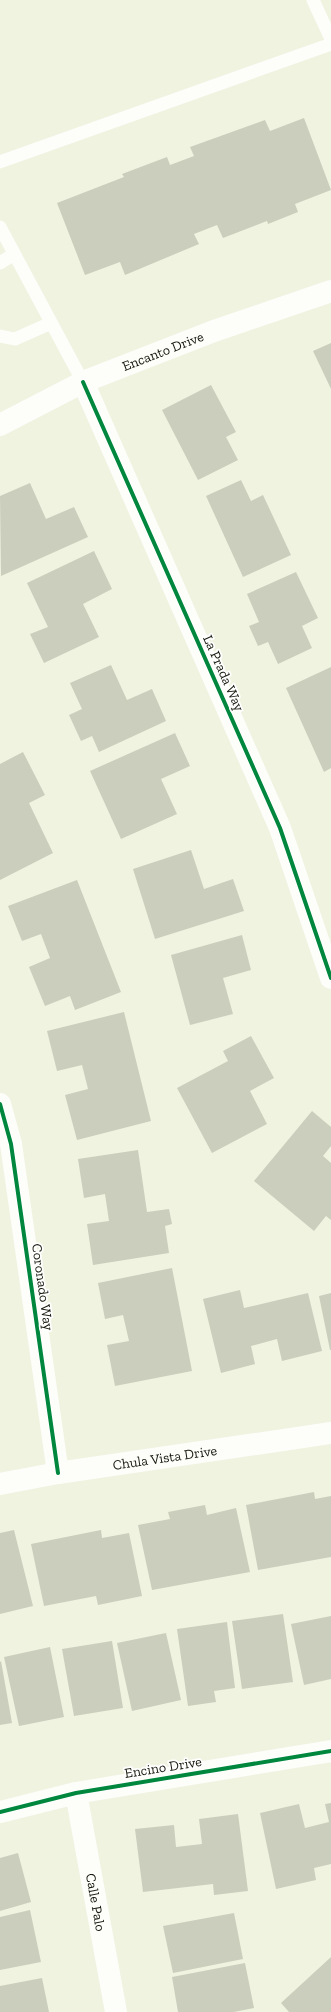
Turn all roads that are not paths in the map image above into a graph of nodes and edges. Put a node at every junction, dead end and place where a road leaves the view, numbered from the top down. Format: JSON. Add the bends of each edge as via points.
{"nodes":[{"id":1,"x":313,"y":0,"type":"edge"},
{"id":2,"x":331,"y":40,"type":"edge"},
{"id":3,"x":331,"y":44,"type":"edge"},
{"id":4,"x":0,"y":162,"type":"edge"},
{"id":5,"x":0,"y":227,"type":"edge"},
{"id":6,"x":14,"y":254,"type":"junction"},
{"id":7,"x":0,"y":263,"type":"edge"},
{"id":8,"x":331,"y":291,"type":"edge"},
{"id":9,"x":51,"y":322,"type":"junction"},
{"id":10,"x":0,"y":336,"type":"edge"},
{"id":11,"x":83,"y":382,"type":"junction"},
{"id":12,"x":0,"y":425,"type":"edge"},
{"id":13,"x":331,"y":978,"type":"edge"},
{"id":14,"x":0,"y":1104,"type":"edge"},
{"id":15,"x":331,"y":1433,"type":"edge"},
{"id":16,"x":58,"y":1473,"type":"junction"},
{"id":17,"x":0,"y":1484,"type":"edge"},
{"id":18,"x":331,"y":1751,"type":"edge"},
{"id":19,"x":76,"y":1793,"type":"junction"},
{"id":20,"x":0,"y":1812,"type":"edge"},
{"id":21,"x":116,"y":2012,"type":"edge"}],
"edges":[{"from":1,"to":2,"type":"lane"},
{"from":3,"to":4,"type":"lane"},
{"from":5,"to":6,"type":"lane"},
{"from":6,"to":7,"type":"lane"},
{"from":6,"to":9,"type":"lane"},
{"from":8,"to":11,"type":"street","name":"Encanto Drive","via":[[214,331]]},
{"from":9,"to":10,"type":"lane","via":[[15,339]]},
{"from":9,"to":11,"type":"lane"},
{"from":11,"to":12,"type":"street","name":"Encanto Drive"},
{"from":11,"to":13,"type":"street","name":"La Prada Way","via":[[280,828]]},
{"from":14,"to":16,"type":"street","name":"Coronado Way","via":[[11,1144]]},
{"from":15,"to":16,"type":"street","name":"Chula Vista Drive"},
{"from":16,"to":17,"type":"street","name":"Chula Vista Drive"},
{"from":18,"to":19,"type":"street","name":"Encino Drive"},
{"from":19,"to":20,"type":"street","name":"Encino Drive"},
{"from":19,"to":21,"type":"street","name":"Calle Palo"}]}
